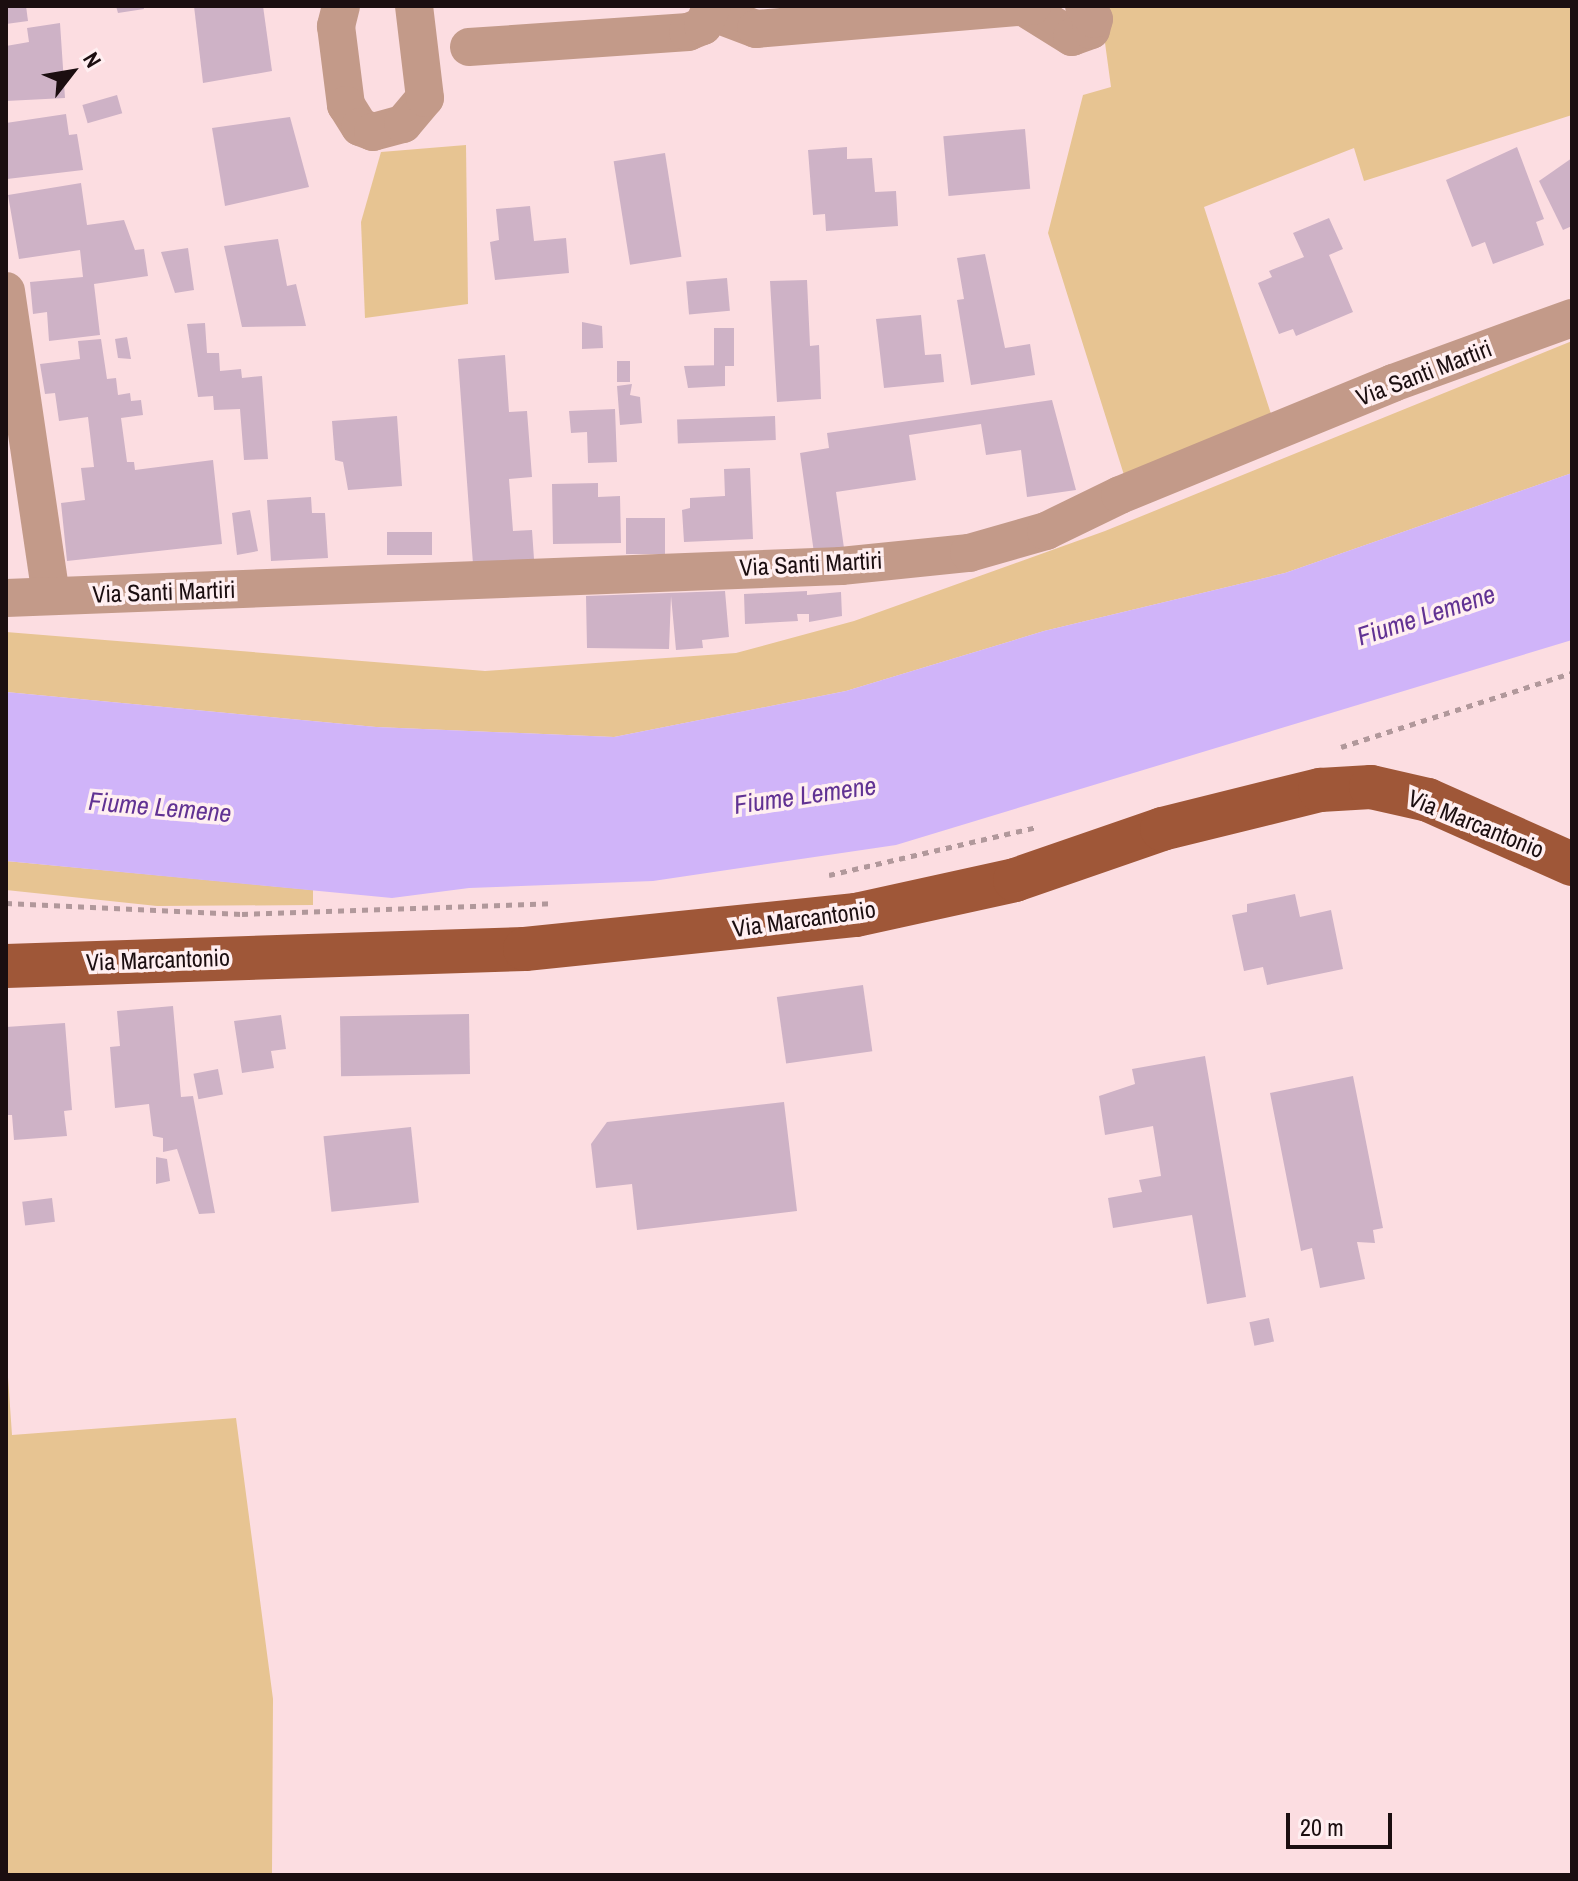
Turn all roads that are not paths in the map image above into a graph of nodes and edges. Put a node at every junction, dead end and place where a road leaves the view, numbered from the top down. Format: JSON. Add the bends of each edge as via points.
{"nodes":[{"id":1,"x":341,"y":6,"type":"edge"},
{"id":2,"x":1084,"y":6,"type":"edge"},
{"id":3,"x":1030,"y":7,"type":"edge"},
{"id":4,"x":712,"y":9,"type":"edge"},
{"id":5,"x":417,"y":15,"type":"edge"},
{"id":6,"x":469,"y":47,"type":"junction"},
{"id":7,"x":426,"y":79,"type":"junction"},
{"id":8,"x":6,"y":291,"type":"edge"},
{"id":9,"x":1572,"y":318,"type":"edge"},
{"id":10,"x":51,"y":596,"type":"junction"},
{"id":11,"x":6,"y":598,"type":"edge"},
{"id":12,"x":1572,"y":864,"type":"edge"},
{"id":13,"x":6,"y":966,"type":"edge"}],
"edges":[{"from":1,"to":7,"type":"street","via":[[336,26],[346,105],[360,127],[373,132],[403,124],[425,98]]},
{"from":2,"to":3,"type":"street","via":[[1094,19],[1091,30],[1072,37]]},
{"from":3,"to":4,"type":"street","via":[[756,29]]},
{"from":4,"to":6,"type":"street","via":[[703,26],[661,36]]},
{"from":5,"to":6,"type":"street"},
{"from":5,"to":7,"type":"street"},
{"from":6,"to":7,"type":"street"},
{"from":8,"to":10,"type":"street"},
{"from":9,"to":10,"type":"street","name":"Via Santi Martiri","via":[[1393,383],[1120,495],[1046,531],[969,553],[841,566]]},
{"from":10,"to":11,"type":"street","name":"Via Santi Martiri"},
{"from":12,"to":13,"type":"main road","name":"Via Marcantonio","via":[[1398,791],[1320,790],[1162,829],[1015,880],[856,915],[525,949]]}]}
